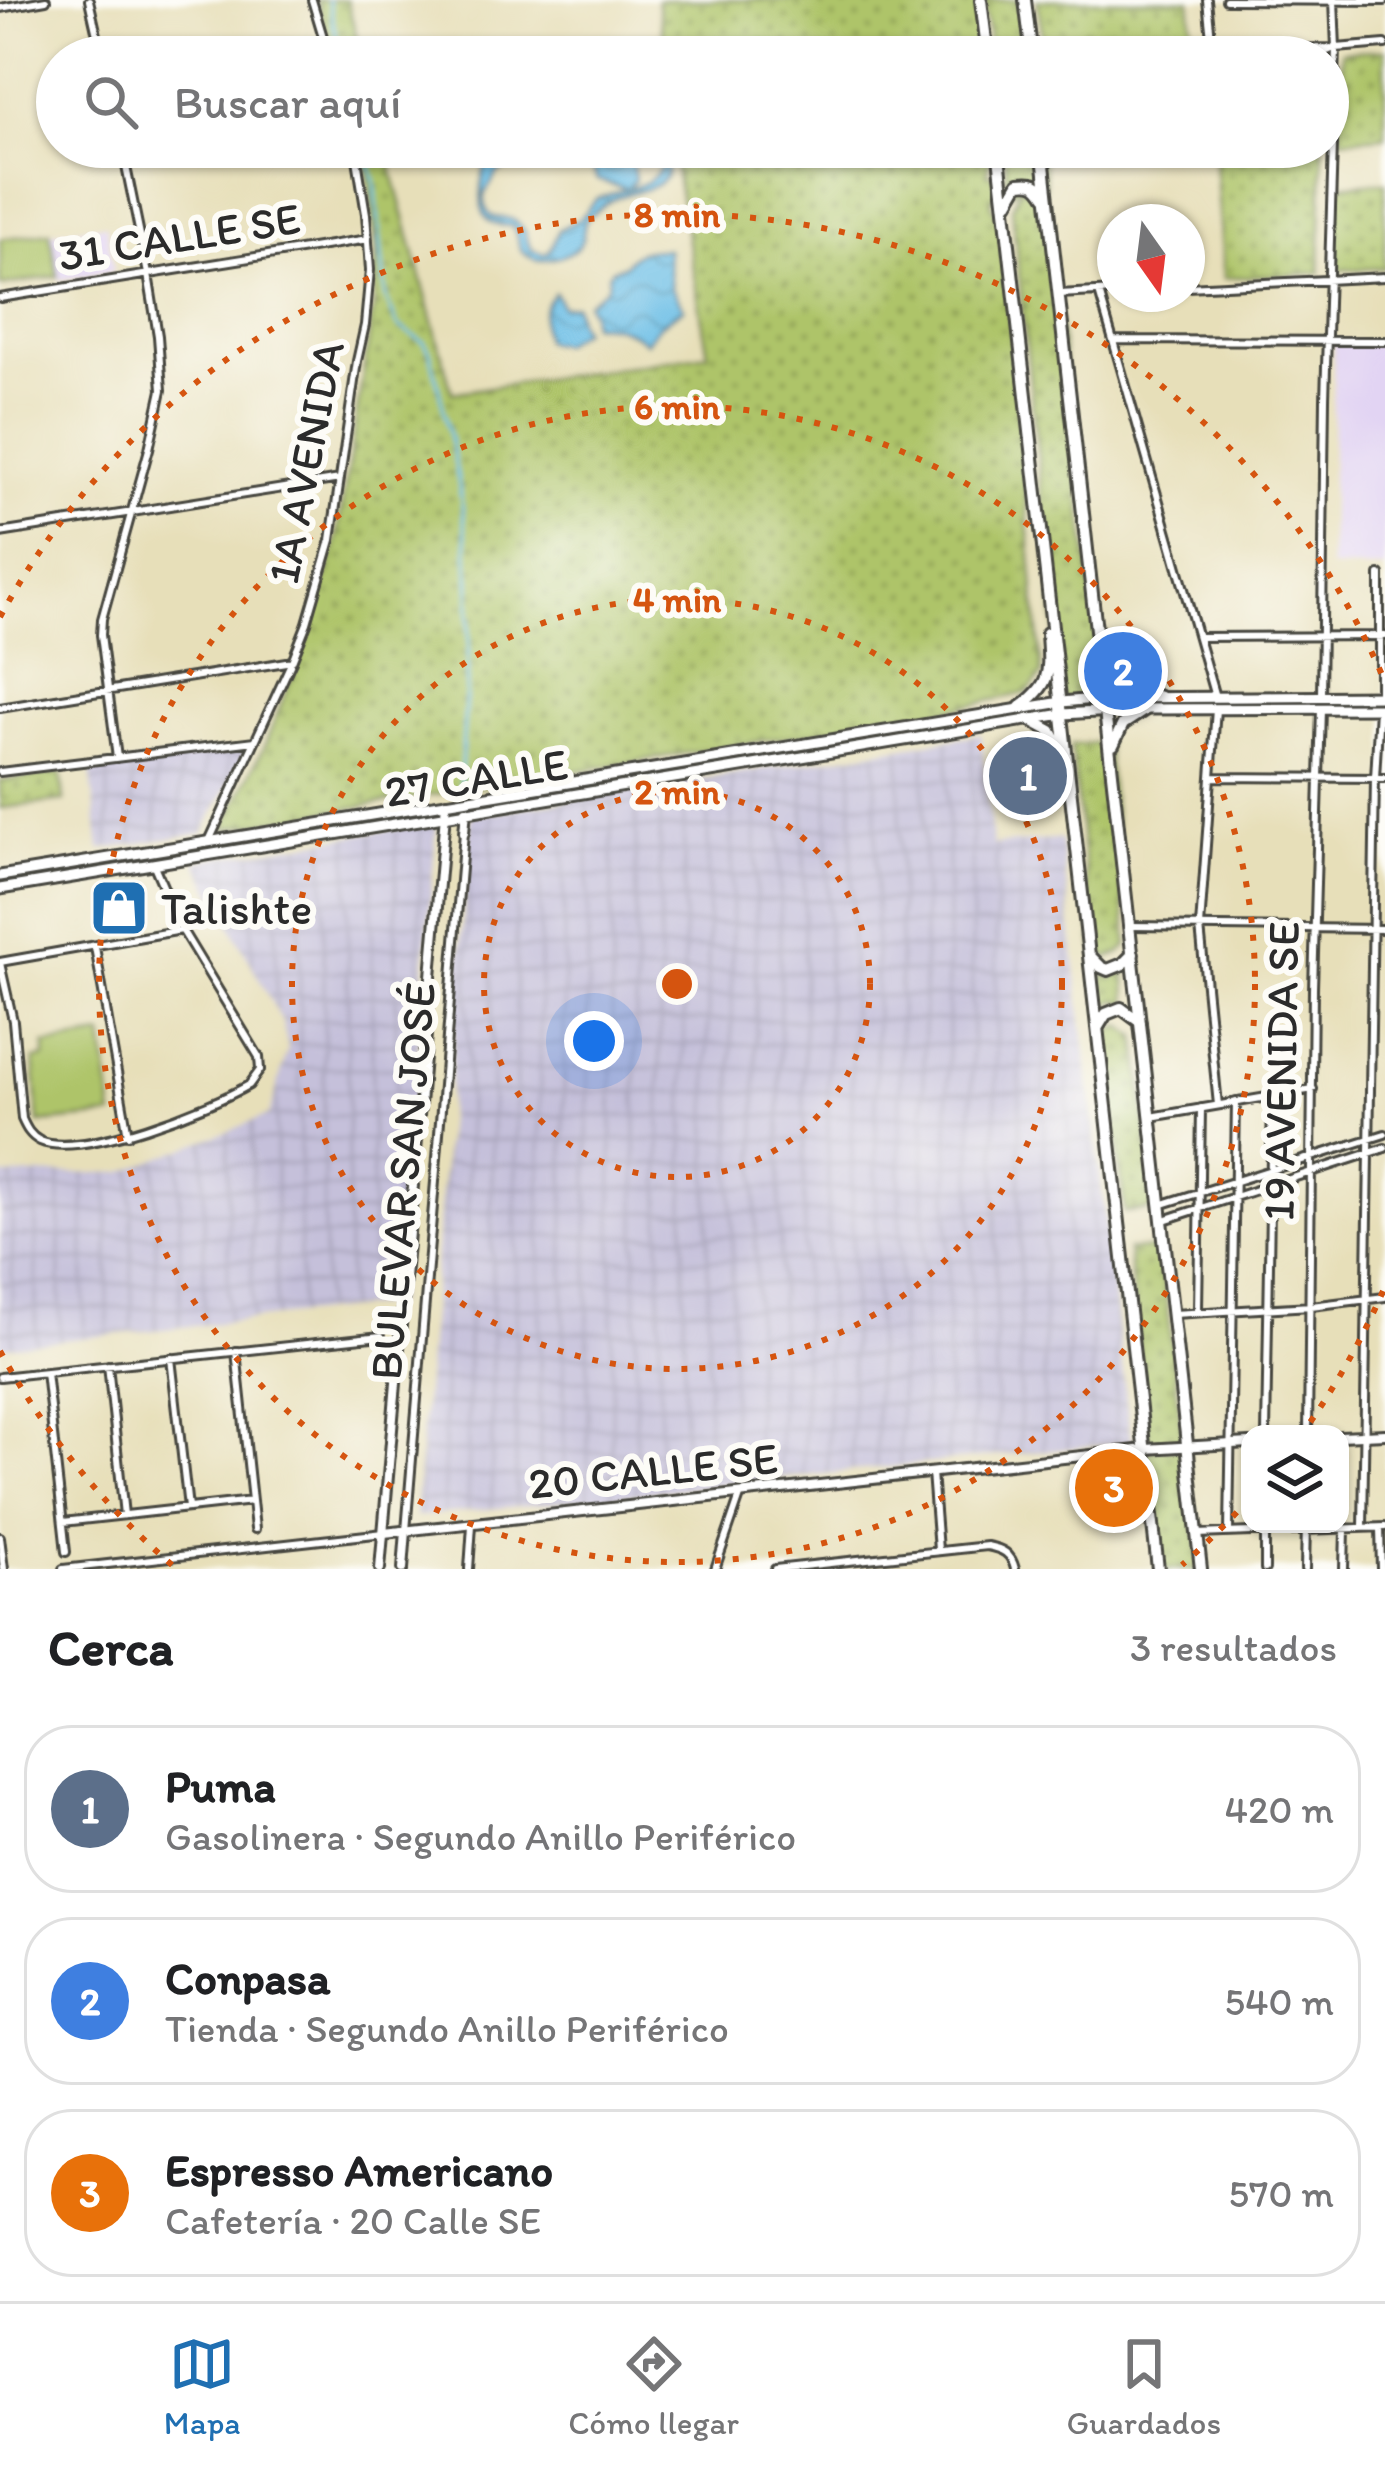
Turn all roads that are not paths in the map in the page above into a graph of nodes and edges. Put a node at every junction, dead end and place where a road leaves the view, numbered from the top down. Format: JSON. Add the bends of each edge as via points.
{"nodes":[{"id":1,"x":46,"y":0,"type":"edge"},
{"id":2,"x":89,"y":0,"type":"edge"},
{"id":3,"x":312,"y":0,"type":"edge"},
{"id":4,"x":981,"y":0,"type":"edge"},
{"id":5,"x":1025,"y":0,"type":"edge"},
{"id":6,"x":1207,"y":0,"type":"edge"},
{"id":7,"x":1226,"y":0,"type":"edge"},
{"id":8,"x":1334,"y":1,"type":"edge"},
{"id":9,"x":1385,"y":1,"type":"edge"},
{"id":10,"x":0,"y":8,"type":"edge"},
{"id":11,"x":97,"y":36,"type":"edge"},
{"id":12,"x":323,"y":36,"type":"edge"},
{"id":13,"x":985,"y":36,"type":"edge"},
{"id":14,"x":1029,"y":36,"type":"edge"},
{"id":15,"x":1211,"y":36,"type":"edge"},
{"id":16,"x":1335,"y":36,"type":"edge"},
{"id":17,"x":1385,"y":44,"type":"edge"},
{"id":18,"x":1349,"y":47,"type":"edge"},
{"id":19,"x":126,"y":168,"type":"edge"},
{"id":20,"x":358,"y":168,"type":"edge"},
{"id":21,"x":1000,"y":168,"type":"edge"},
{"id":22,"x":1044,"y":168,"type":"edge"},
{"id":23,"x":1333,"y":168,"type":"edge"},
{"id":24,"x":1048,"y":199,"type":"junction"},
{"id":25,"x":1005,"y":208,"type":"junction"},
{"id":26,"x":368,"y":239,"type":"junction"},
{"id":27,"x":148,"y":274,"type":"junction"},
{"id":28,"x":1385,"y":277,"type":"edge"},
{"id":29,"x":1330,"y":280,"type":"junction"},
{"id":30,"x":1205,"y":286,"type":"edge"},
{"id":31,"x":1097,"y":292,"type":"edge"},
{"id":32,"x":1059,"y":294,"type":"junction"},
{"id":33,"x":0,"y":298,"type":"edge"},
{"id":34,"x":1105,"y":312,"type":"edge"},
{"id":35,"x":1113,"y":340,"type":"junction"},
{"id":36,"x":1328,"y":341,"type":"junction"},
{"id":37,"x":1385,"y":341,"type":"edge"},
{"id":38,"x":340,"y":478,"type":"junction"},
{"id":39,"x":130,"y":513,"type":"junction"},
{"id":40,"x":0,"y":532,"type":"edge"},
{"id":41,"x":1380,"y":575,"type":"dead end"},
{"id":42,"x":1048,"y":576,"type":"junction"},
{"id":43,"x":1322,"y":636,"type":"junction"},
{"id":44,"x":1382,"y":636,"type":"edge"},
{"id":45,"x":1198,"y":638,"type":"junction"},
{"id":46,"x":1099,"y":640,"type":"junction"},
{"id":47,"x":292,"y":661,"type":"junction"},
{"id":48,"x":109,"y":693,"type":"junction"},
{"id":49,"x":1160,"y":698,"type":"junction"},
{"id":50,"x":1382,"y":702,"type":"edge"},
{"id":51,"x":1216,"y":703,"type":"junction"},
{"id":52,"x":1321,"y":703,"type":"junction"},
{"id":53,"x":1106,"y":704,"type":"junction"},
{"id":54,"x":1020,"y":707,"type":"junction"},
{"id":55,"x":0,"y":708,"type":"edge"},
{"id":56,"x":1063,"y":708,"type":"junction"},
{"id":57,"x":1146,"y":709,"type":"junction"},
{"id":58,"x":1029,"y":719,"type":"junction"},
{"id":59,"x":255,"y":741,"type":"junction"},
{"id":60,"x":1110,"y":754,"type":"junction"},
{"id":61,"x":117,"y":758,"type":"junction"},
{"id":62,"x":1070,"y":771,"type":"junction"},
{"id":63,"x":0,"y":772,"type":"edge"},
{"id":64,"x":1211,"y":777,"type":"junction"},
{"id":65,"x":1318,"y":778,"type":"junction"},
{"id":66,"x":1380,"y":778,"type":"edge"},
{"id":67,"x":467,"y":799,"type":"junction"},
{"id":68,"x":446,"y":802,"type":"junction"},
{"id":69,"x":466,"y":812,"type":"junction"},
{"id":70,"x":445,"y":815,"type":"junction"},
{"id":71,"x":464,"y":832,"type":"joint"},
{"id":72,"x":208,"y":842,"type":"junction"},
{"id":73,"x":153,"y":862,"type":"junction"},
{"id":74,"x":0,"y":876,"type":"edge"},
{"id":75,"x":0,"y":889,"type":"edge"},
{"id":76,"x":1130,"y":926,"type":"junction"},
{"id":77,"x":1200,"y":927,"type":"junction"},
{"id":78,"x":1315,"y":929,"type":"junction"},
{"id":79,"x":1372,"y":929,"type":"junction"},
{"id":80,"x":1385,"y":929,"type":"edge"},
{"id":81,"x":182,"y":931,"type":"junction"},
{"id":82,"x":95,"y":946,"type":"junction"},
{"id":83,"x":1132,"y":954,"type":"junction"},
{"id":84,"x":1091,"y":957,"type":"junction"},
{"id":85,"x":0,"y":963,"type":"edge"},
{"id":86,"x":1140,"y":1022,"type":"junction"},
{"id":87,"x":1098,"y":1027,"type":"junction"},
{"id":88,"x":1313,"y":1089,"type":"junction"},
{"id":89,"x":1272,"y":1096,"type":"junction"},
{"id":90,"x":1236,"y":1102,"type":"junction"},
{"id":91,"x":1219,"y":1105,"type":"junction"},
{"id":92,"x":1201,"y":1108,"type":"junction"},
{"id":93,"x":1151,"y":1117,"type":"junction"},
{"id":94,"x":1385,"y":1134,"type":"edge"},
{"id":95,"x":128,"y":1135,"type":"junction"},
{"id":96,"x":1371,"y":1139,"type":"junction"},
{"id":97,"x":1385,"y":1148,"type":"edge"},
{"id":98,"x":1371,"y":1153,"type":"junction"},
{"id":99,"x":1311,"y":1159,"type":"junction"},
{"id":100,"x":1269,"y":1172,"type":"junction"},
{"id":101,"x":1310,"y":1174,"type":"junction"},
{"id":102,"x":1234,"y":1184,"type":"junction"},
{"id":103,"x":1270,"y":1186,"type":"junction"},
{"id":104,"x":1198,"y":1195,"type":"junction"},
{"id":105,"x":1233,"y":1199,"type":"junction"},
{"id":106,"x":1160,"y":1205,"type":"junction"},
{"id":107,"x":1198,"y":1211,"type":"junction"},
{"id":108,"x":1162,"y":1221,"type":"junction"},
{"id":109,"x":1385,"y":1297,"type":"edge"},
{"id":110,"x":1368,"y":1298,"type":"junction"},
{"id":111,"x":1311,"y":1306,"type":"junction"},
{"id":112,"x":1268,"y":1309,"type":"junction"},
{"id":113,"x":1232,"y":1310,"type":"junction"},
{"id":114,"x":1198,"y":1311,"type":"junction"},
{"id":115,"x":1171,"y":1314,"type":"junction"},
{"id":116,"x":381,"y":1336,"type":"dead end"},
{"id":117,"x":236,"y":1351,"type":"junction"},
{"id":118,"x":171,"y":1358,"type":"junction"},
{"id":119,"x":108,"y":1365,"type":"junction"},
{"id":120,"x":46,"y":1372,"type":"junction"},
{"id":121,"x":0,"y":1377,"type":"edge"},
{"id":122,"x":1266,"y":1425,"type":"edge"},
{"id":123,"x":1308,"y":1425,"type":"edge"},
{"id":124,"x":1366,"y":1434,"type":"junction"},
{"id":125,"x":1385,"y":1434,"type":"edge"},
{"id":126,"x":1349,"y":1435,"type":"edge"},
{"id":127,"x":1241,"y":1443,"type":"edge"},
{"id":128,"x":1229,"y":1444,"type":"junction"},
{"id":129,"x":1188,"y":1446,"type":"junction"},
{"id":130,"x":1145,"y":1449,"type":"junction"},
{"id":131,"x":932,"y":1472,"type":"junction"},
{"id":132,"x":741,"y":1493,"type":"junction"},
{"id":133,"x":252,"y":1501,"type":"junction"},
{"id":134,"x":188,"y":1508,"type":"junction"},
{"id":135,"x":124,"y":1515,"type":"junction"},
{"id":136,"x":63,"y":1522,"type":"junction"},
{"id":137,"x":472,"y":1524,"type":"junction"},
{"id":138,"x":1363,"y":1528,"type":"junction"},
{"id":139,"x":1383,"y":1528,"type":"edge"},
{"id":140,"x":255,"y":1529,"type":"dead end"},
{"id":141,"x":1349,"y":1529,"type":"edge"},
{"id":142,"x":1241,"y":1530,"type":"edge"},
{"id":143,"x":406,"y":1532,"type":"junction"},
{"id":144,"x":1229,"y":1532,"type":"junction"},
{"id":145,"x":384,"y":1533,"type":"junction"},
{"id":146,"x":1265,"y":1533,"type":"edge"},
{"id":147,"x":1306,"y":1533,"type":"edge"},
{"id":148,"x":1345,"y":1533,"type":"edge"},
{"id":149,"x":1197,"y":1534,"type":"junction"},
{"id":150,"x":0,"y":1537,"type":"edge"},
{"id":151,"x":938,"y":1550,"type":"junction"},
{"id":152,"x":66,"y":1552,"type":"dead end"},
{"id":153,"x":88,"y":1568,"type":"edge"},
{"id":154,"x":4,"y":1569,"type":"edge"},
{"id":155,"x":63,"y":1569,"type":"edge"},
{"id":156,"x":380,"y":1569,"type":"edge"},
{"id":157,"x":403,"y":1569,"type":"edge"},
{"id":158,"x":469,"y":1569,"type":"edge"},
{"id":159,"x":715,"y":1569,"type":"edge"},
{"id":160,"x":781,"y":1569,"type":"edge"},
{"id":161,"x":1015,"y":1569,"type":"edge"},
{"id":162,"x":1158,"y":1569,"type":"edge"},
{"id":163,"x":1201,"y":1569,"type":"edge"},
{"id":164,"x":1264,"y":1569,"type":"edge"},
{"id":165,"x":1305,"y":1569,"type":"edge"},
{"id":166,"x":1344,"y":1569,"type":"edge"},
{"id":167,"x":1381,"y":1569,"type":"edge"}],
"edges":[{"from":1,"to":10,"type":"street"},
{"from":2,"to":11,"type":"street"},
{"from":3,"to":12,"type":"street"},
{"from":4,"to":13,"type":"main road"},
{"from":5,"to":14,"type":"main road"},
{"from":6,"to":15,"type":"street"},
{"from":7,"to":8,"type":"street"},
{"from":8,"to":9,"type":"street"},
{"from":8,"to":16,"type":"street","name":"19 AVENIDA SE"},
{"from":17,"to":18,"type":"street"},
{"from":19,"to":27,"type":"street"},
{"from":20,"to":26,"type":"street","name":"1A AVENIDA"},
{"from":21,"to":25,"type":"main road"},
{"from":22,"to":24,"type":"main road"},
{"from":23,"to":29,"type":"street","name":"19 AVENIDA SE"},
{"from":24,"to":25,"type":"main road","via":[[1033,181],[1019,183]]},
{"from":24,"to":32,"type":"main road"},
{"from":25,"to":42,"type":"main road"},
{"from":26,"to":27,"type":"street","name":"31 CALLE SE"},
{"from":26,"to":38,"type":"street","name":"1A AVENIDA","via":[[368,300]]},
{"from":27,"to":33,"type":"street","name":"31 CALLE SE"},
{"from":27,"to":39,"type":"street","via":[[162,390]]},
{"from":28,"to":29,"type":"street"},
{"from":29,"to":30,"type":"street"},
{"from":29,"to":36,"type":"street","name":"19 AVENIDA SE"},
{"from":31,"to":32,"type":"street"},
{"from":32,"to":46,"type":"main road"},
{"from":34,"to":35,"type":"street"},
{"from":35,"to":36,"type":"street"},
{"from":35,"to":45,"type":"street"},
{"from":36,"to":37,"type":"street"},
{"from":36,"to":43,"type":"street","name":"19 AVENIDA SE"},
{"from":38,"to":39,"type":"street"},
{"from":38,"to":47,"type":"street","name":"1A AVENIDA","via":[[331,540]]},
{"from":39,"to":40,"type":"street"},
{"from":39,"to":48,"type":"street","via":[[100,635]]},
{"from":41,"to":44,"type":"street"},
{"from":42,"to":54,"type":"main road","via":[[1048,676]]},
{"from":42,"to":56,"type":"main road"},
{"from":43,"to":44,"type":"street"},
{"from":43,"to":45,"type":"street"},
{"from":43,"to":52,"type":"street","name":"19 AVENIDA SE"},
{"from":44,"to":50,"type":"street"},
{"from":45,"to":51,"type":"street"},
{"from":46,"to":49,"type":"main road","via":[[1114,675]]},
{"from":46,"to":53,"type":"main road"},
{"from":47,"to":48,"type":"street"},
{"from":47,"to":59,"type":"street","name":"1A AVENIDA"},
{"from":48,"to":55,"type":"street"},
{"from":48,"to":61,"type":"street"},
{"from":49,"to":51,"type":"main road"},
{"from":49,"to":53,"type":"main road"},
{"from":50,"to":52,"type":"main road"},
{"from":50,"to":66,"type":"street"},
{"from":51,"to":52,"type":"main road"},
{"from":51,"to":57,"type":"main road"},
{"from":51,"to":64,"type":"street"},
{"from":52,"to":65,"type":"street","name":"19 AVENIDA SE"},
{"from":53,"to":56,"type":"main road","name":"27 CALLE"},
{"from":53,"to":57,"type":"main road"},
{"from":53,"to":60,"type":"main road"},
{"from":54,"to":56,"type":"main road","name":"27 CALLE"},
{"from":54,"to":67,"type":"main road","name":"27 CALLE"},
{"from":56,"to":58,"type":"main road","name":"27 CALLE"},
{"from":56,"to":62,"type":"main road"},
{"from":57,"to":60,"type":"main road","via":[[1123,724]]},
{"from":58,"to":62,"type":"main road","via":[[1051,730]]},
{"from":58,"to":69,"type":"main road","name":"27 CALLE"},
{"from":59,"to":61,"type":"street"},
{"from":59,"to":72,"type":"street","name":"1A AVENIDA"},
{"from":60,"to":76,"type":"main road"},
{"from":61,"to":63,"type":"street"},
{"from":62,"to":84,"type":"main road"},
{"from":64,"to":65,"type":"street"},
{"from":64,"to":77,"type":"street"},
{"from":65,"to":66,"type":"street"},
{"from":65,"to":78,"type":"street","name":"19 AVENIDA SE"},
{"from":66,"to":79,"type":"street"},
{"from":67,"to":68,"type":"main road","name":"27 CALLE"},
{"from":67,"to":69,"type":"street","name":"BULEVAR SAN JOSÉ"},
{"from":68,"to":70,"type":"street","name":"BULEVAR SAN JOSÉ"},
{"from":68,"to":72,"type":"main road","name":"27 CALLE"},
{"from":69,"to":70,"type":"main road","name":"27 CALLE"},
{"from":69,"to":71,"type":"street","name":"BULEVAR SAN JOSÉ"},
{"from":70,"to":73,"type":"main road","name":"27 CALLE"},
{"from":70,"to":145,"type":"street","name":"BULEVAR SAN JOSÉ"},
{"from":71,"to":143,"type":"street","name":"BULEVAR SAN JOSÉ"},
{"from":72,"to":74,"type":"main road","name":"27 CALLE"},
{"from":73,"to":75,"type":"main road","name":"27 CALLE"},
{"from":73,"to":81,"type":"street"},
{"from":76,"to":77,"type":"street"},
{"from":76,"to":83,"type":"main road"},
{"from":77,"to":78,"type":"street"},
{"from":77,"to":91,"type":"street"},
{"from":78,"to":79,"type":"street"},
{"from":78,"to":88,"type":"street","name":"19 AVENIDA SE"},
{"from":79,"to":80,"type":"street"},
{"from":79,"to":96,"type":"street"},
{"from":81,"to":82,"type":"street"},
{"from":81,"to":95,"type":"street","via":[[260,1070],[249,1084]]},
{"from":82,"to":85,"type":"street"},
{"from":82,"to":95,"type":"street"},
{"from":83,"to":84,"type":"main road","via":[[1108,970]]},
{"from":83,"to":86,"type":"main road"},
{"from":84,"to":87,"type":"main road"},
{"from":85,"to":95,"type":"street","via":[[28,1133],[66,1144]]},
{"from":86,"to":87,"type":"main road","via":[[1121,1008]]},
{"from":86,"to":93,"type":"main road"},
{"from":87,"to":130,"type":"main road"},
{"from":88,"to":89,"type":"street"},
{"from":88,"to":99,"type":"street","name":"19 AVENIDA SE"},
{"from":89,"to":90,"type":"street"},
{"from":89,"to":100,"type":"street"},
{"from":90,"to":91,"type":"street"},
{"from":90,"to":102,"type":"street"},
{"from":91,"to":92,"type":"street"},
{"from":92,"to":93,"type":"street"},
{"from":92,"to":104,"type":"street"},
{"from":93,"to":106,"type":"main road"},
{"from":94,"to":96,"type":"street"},
{"from":96,"to":98,"type":"street"},
{"from":96,"to":99,"type":"street"},
{"from":97,"to":98,"type":"street"},
{"from":98,"to":101,"type":"street"},
{"from":98,"to":110,"type":"street"},
{"from":99,"to":100,"type":"street"},
{"from":99,"to":101,"type":"street","name":"19 AVENIDA SE"},
{"from":100,"to":102,"type":"street"},
{"from":100,"to":103,"type":"street"},
{"from":101,"to":103,"type":"street"},
{"from":101,"to":111,"type":"street","name":"19 AVENIDA SE"},
{"from":102,"to":104,"type":"street"},
{"from":102,"to":105,"type":"street"},
{"from":103,"to":105,"type":"street"},
{"from":103,"to":112,"type":"street"},
{"from":104,"to":106,"type":"street"},
{"from":104,"to":107,"type":"street"},
{"from":105,"to":107,"type":"street"},
{"from":105,"to":113,"type":"street"},
{"from":106,"to":108,"type":"main road"},
{"from":107,"to":108,"type":"street"},
{"from":107,"to":114,"type":"street"},
{"from":108,"to":115,"type":"main road"},
{"from":109,"to":110,"type":"street"},
{"from":110,"to":111,"type":"street"},
{"from":110,"to":124,"type":"street"},
{"from":111,"to":112,"type":"street"},
{"from":111,"to":123,"type":"street","name":"19 AVENIDA SE"},
{"from":112,"to":113,"type":"street"},
{"from":112,"to":122,"type":"street"},
{"from":113,"to":114,"type":"street"},
{"from":113,"to":128,"type":"street"},
{"from":114,"to":115,"type":"street"},
{"from":115,"to":129,"type":"main road"},
{"from":116,"to":117,"type":"street"},
{"from":117,"to":118,"type":"street"},
{"from":117,"to":133,"type":"street"},
{"from":118,"to":119,"type":"street"},
{"from":118,"to":134,"type":"street"},
{"from":119,"to":120,"type":"street"},
{"from":119,"to":135,"type":"street"},
{"from":120,"to":121,"type":"street"},
{"from":120,"to":136,"type":"street"},
{"from":124,"to":125,"type":"street"},
{"from":124,"to":126,"type":"street"},
{"from":124,"to":138,"type":"street"},
{"from":127,"to":128,"type":"street","name":"20 CALLE SE"},
{"from":128,"to":129,"type":"street","name":"20 CALLE SE"},
{"from":128,"to":144,"type":"street"},
{"from":129,"to":130,"type":"street","name":"20 CALLE SE"},
{"from":129,"to":149,"type":"main road"},
{"from":130,"to":131,"type":"street","name":"20 CALLE SE"},
{"from":130,"to":162,"type":"main road"},
{"from":131,"to":132,"type":"street","name":"20 CALLE SE"},
{"from":131,"to":151,"type":"street"},
{"from":132,"to":137,"type":"street","name":"20 CALLE SE"},
{"from":132,"to":159,"type":"street"},
{"from":133,"to":134,"type":"street"},
{"from":133,"to":140,"type":"street"},
{"from":134,"to":135,"type":"street"},
{"from":135,"to":136,"type":"street"},
{"from":136,"to":152,"type":"street"},
{"from":137,"to":143,"type":"street","name":"20 CALLE SE"},
{"from":137,"to":158,"type":"street"},
{"from":138,"to":139,"type":"street"},
{"from":138,"to":141,"type":"street"},
{"from":139,"to":167,"type":"street"},
{"from":142,"to":144,"type":"street"},
{"from":143,"to":145,"type":"street","name":"20 CALLE SE"},
{"from":143,"to":157,"type":"street","name":"BULEVAR SAN JOSÉ"},
{"from":144,"to":149,"type":"street"},
{"from":145,"to":153,"type":"street","name":"20 CALLE SE"},
{"from":145,"to":156,"type":"street","name":"BULEVAR SAN JOSÉ"},
{"from":146,"to":164,"type":"street"},
{"from":147,"to":165,"type":"street"},
{"from":148,"to":166,"type":"street"},
{"from":149,"to":163,"type":"main road"},
{"from":150,"to":154,"type":"street"},
{"from":151,"to":160,"type":"street"},
{"from":151,"to":161,"type":"street","via":[[1001,1548]]},
{"from":153,"to":155,"type":"street","name":"20 CALLE SE"}]}
